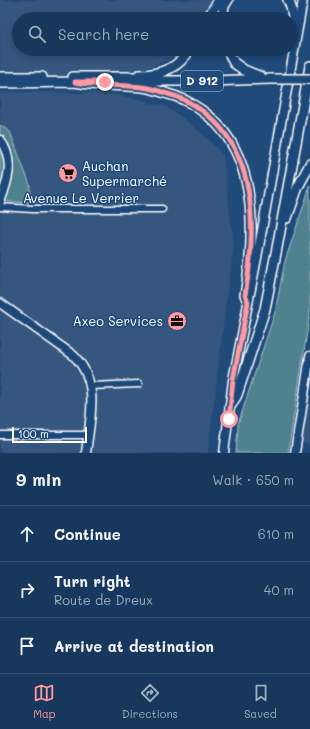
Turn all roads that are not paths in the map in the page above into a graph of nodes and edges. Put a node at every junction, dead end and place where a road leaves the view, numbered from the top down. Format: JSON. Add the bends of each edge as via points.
{"nodes":[{"id":1,"x":218,"y":0,"type":"edge"},
{"id":2,"x":228,"y":0,"type":"edge"},
{"id":3,"x":288,"y":0,"type":"edge"},
{"id":4,"x":303,"y":0,"type":"edge"},
{"id":5,"x":211,"y":12,"type":"edge"},
{"id":6,"x":223,"y":12,"type":"edge"},
{"id":7,"x":292,"y":12,"type":"edge"},
{"id":8,"x":298,"y":21,"type":"edge"},
{"id":9,"x":184,"y":56,"type":"edge"},
{"id":10,"x":230,"y":56,"type":"edge"},
{"id":11,"x":290,"y":56,"type":"edge"},
{"id":12,"x":310,"y":66,"type":"edge"},
{"id":13,"x":0,"y":77,"type":"edge"},
{"id":14,"x":113,"y":77,"type":"junction"},
{"id":15,"x":253,"y":79,"type":"junction"},
{"id":16,"x":267,"y":79,"type":"junction"},
{"id":17,"x":310,"y":79,"type":"edge"},
{"id":18,"x":75,"y":82,"type":"junction"},
{"id":19,"x":0,"y":83,"type":"edge"},
{"id":20,"x":0,"y":140,"type":"edge"},
{"id":21,"x":310,"y":164,"type":"edge"},
{"id":22,"x":0,"y":202,"type":"edge"},
{"id":23,"x":0,"y":207,"type":"edge"},
{"id":24,"x":162,"y":209,"type":"dead end"},
{"id":25,"x":278,"y":248,"type":"junction"},
{"id":26,"x":248,"y":302,"type":"junction"},
{"id":27,"x":0,"y":303,"type":"edge"},
{"id":28,"x":310,"y":356,"type":"edge"},
{"id":29,"x":139,"y":384,"type":"dead end"},
{"id":30,"x":90,"y":386,"type":"junction"},
{"id":31,"x":230,"y":407,"type":"junction"},
{"id":32,"x":0,"y":435,"type":"edge"},
{"id":33,"x":88,"y":435,"type":"junction"},
{"id":34,"x":86,"y":453,"type":"edge"},
{"id":35,"x":224,"y":453,"type":"edge"},
{"id":36,"x":295,"y":453,"type":"edge"}],
"edges":[{"from":1,"to":5,"type":"main road"},
{"from":2,"to":6,"type":"main road"},
{"from":3,"to":7,"type":"main road"},
{"from":4,"to":8,"type":"main road"},
{"from":9,"to":14,"type":"main road","via":[[178,63],[161,73]]},
{"from":10,"to":16,"type":"main road","via":[[234,63],[244,70]]},
{"from":11,"to":26,"type":"main road"},
{"from":12,"to":25,"type":"main road"},
{"from":13,"to":14,"type":"main road","number":"D 912"},
{"from":14,"to":15,"type":"main road","number":"D 912"},
{"from":15,"to":16,"type":"main road","number":"D 912"},
{"from":15,"to":18,"type":"main road","number":"D 912"},
{"from":16,"to":17,"type":"main road","number":"D 912","bridge":true},
{"from":18,"to":19,"type":"main road","number":"D 912"},
{"from":18,"to":26,"type":"main road","via":[[143,88],[181,98],[211,117],[227,136],[239,158],[250,198],[252,242],[245,295]]},
{"from":20,"to":22,"type":"main road","via":[[7,152],[10,166]]},
{"from":21,"to":25,"type":"main road","via":[[298,187]]},
{"from":23,"to":24,"type":"street","name":"Avenue Le Verrier"},
{"from":25,"to":31,"type":"main road","via":[[264,309],[237,395]]},
{"from":26,"to":31,"type":"main road"},
{"from":27,"to":30,"type":"main road","via":[[73,355],[82,364]]},
{"from":28,"to":36,"type":"main road"},
{"from":29,"to":30,"type":"street"},
{"from":30,"to":33,"type":"main road","via":[[92,397]]},
{"from":31,"to":35,"type":"main road"},
{"from":32,"to":33,"type":"street"},
{"from":33,"to":34,"type":"main road"}]}
